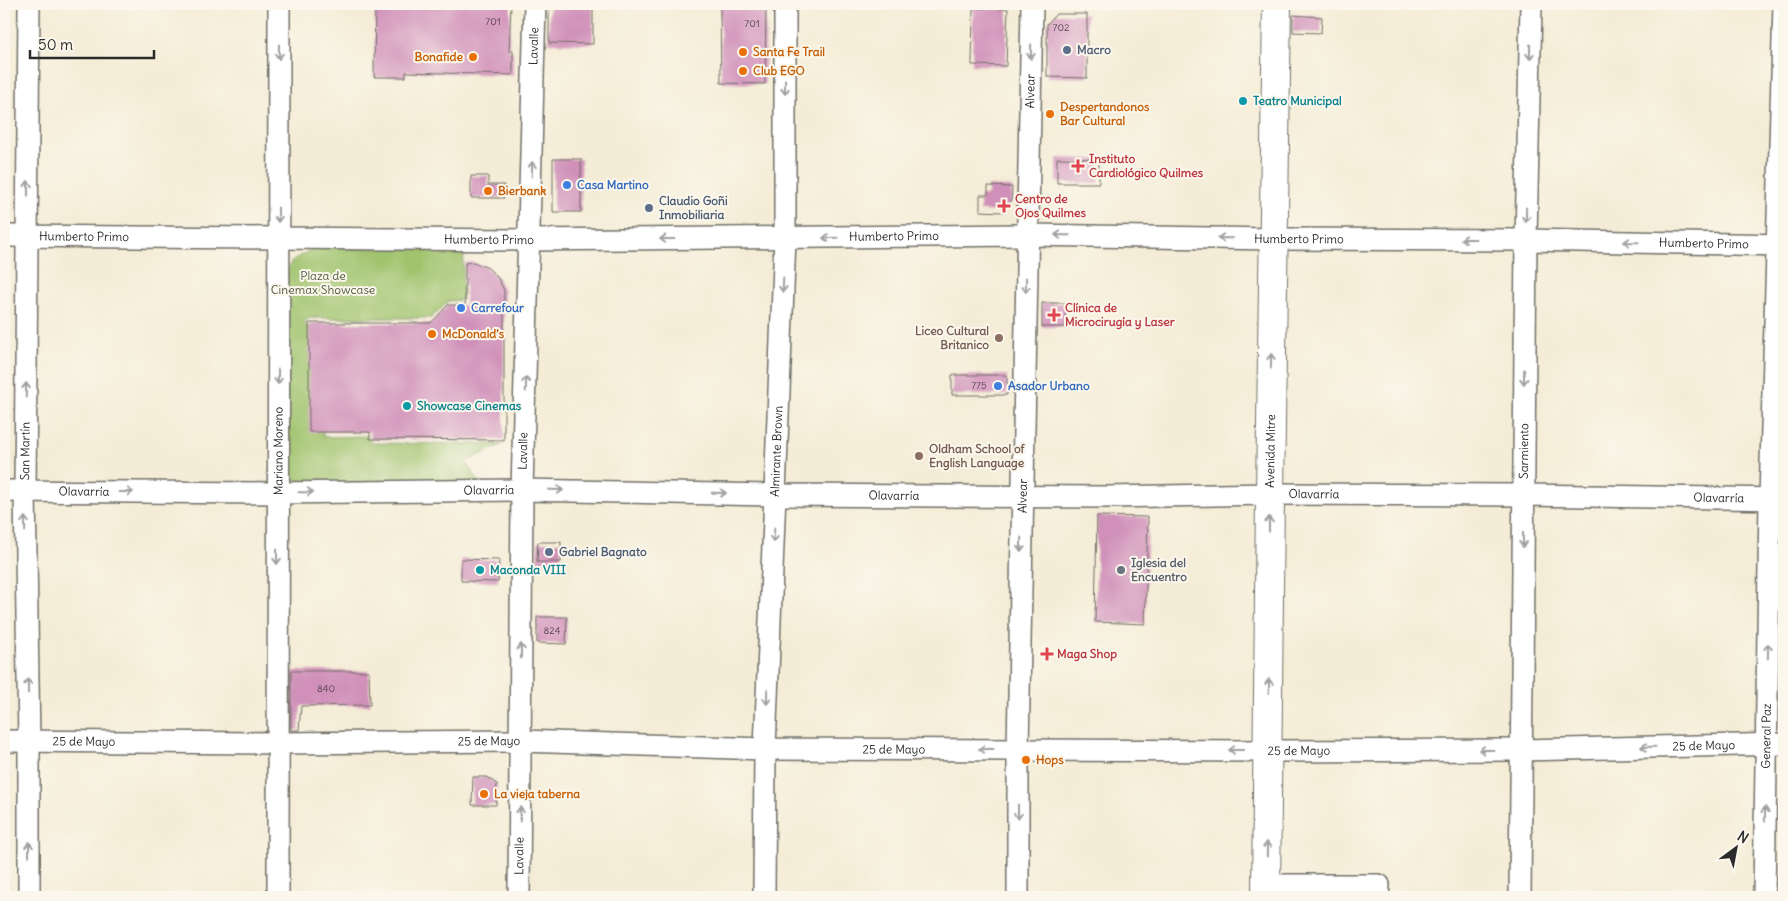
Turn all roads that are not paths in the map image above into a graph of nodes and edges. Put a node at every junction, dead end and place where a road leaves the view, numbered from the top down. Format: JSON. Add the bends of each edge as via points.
{"nodes":[{"id":1,"x":29,"y":4,"type":"edge"},
{"id":2,"x":279,"y":4,"type":"edge"},
{"id":3,"x":535,"y":4,"type":"edge"},
{"id":4,"x":785,"y":4,"type":"edge"},
{"id":5,"x":1032,"y":4,"type":"edge"},
{"id":6,"x":1277,"y":4,"type":"edge"},
{"id":7,"x":1531,"y":4,"type":"edge"},
{"id":8,"x":1784,"y":4,"type":"edge"},
{"id":9,"x":1027,"y":235,"type":"junction"},
{"id":10,"x":4,"y":236,"type":"edge"},
{"id":11,"x":28,"y":236,"type":"junction"},
{"id":12,"x":278,"y":238,"type":"junction"},
{"id":13,"x":785,"y":238,"type":"junction"},
{"id":14,"x":1273,"y":238,"type":"junction"},
{"id":15,"x":530,"y":240,"type":"junction"},
{"id":16,"x":1526,"y":240,"type":"junction"},
{"id":17,"x":1781,"y":245,"type":"edge"},
{"id":18,"x":522,"y":490,"type":"junction"},
{"id":19,"x":4,"y":492,"type":"edge"},
{"id":20,"x":25,"y":492,"type":"junction"},
{"id":21,"x":277,"y":493,"type":"junction"},
{"id":22,"x":776,"y":494,"type":"junction"},
{"id":23,"x":1270,"y":494,"type":"junction"},
{"id":24,"x":1523,"y":495,"type":"junction"},
{"id":25,"x":1022,"y":496,"type":"junction"},
{"id":26,"x":1777,"y":499,"type":"edge"},
{"id":27,"x":4,"y":741,"type":"edge"},
{"id":28,"x":29,"y":741,"type":"junction"},
{"id":29,"x":521,"y":741,"type":"junction"},
{"id":30,"x":278,"y":743,"type":"junction"},
{"id":31,"x":1775,"y":744,"type":"edge"},
{"id":32,"x":765,"y":749,"type":"junction"},
{"id":33,"x":1018,"y":749,"type":"junction"},
{"id":34,"x":1522,"y":750,"type":"junction"},
{"id":35,"x":1268,"y":751,"type":"junction"},
{"id":36,"x":1266,"y":891,"type":"edge"},
{"id":37,"x":29,"y":897,"type":"edge"},
{"id":38,"x":278,"y":897,"type":"edge"},
{"id":39,"x":518,"y":897,"type":"edge"},
{"id":40,"x":764,"y":897,"type":"edge"},
{"id":41,"x":1018,"y":897,"type":"edge"},
{"id":42,"x":1378,"y":897,"type":"edge"},
{"id":43,"x":1520,"y":897,"type":"edge"},
{"id":44,"x":1764,"y":897,"type":"edge"}],
"edges":[{"from":11,"to":1,"type":"street","name":"San Martín","one_way":true},
{"from":2,"to":12,"type":"street","name":"Mariano Moreno","one_way":true},
{"from":15,"to":3,"type":"street","name":"Lavalle","one_way":true},
{"from":4,"to":13,"type":"street","name":"Almirante Brown","one_way":true},
{"from":5,"to":9,"type":"street","name":"Alvear","one_way":true},
{"from":6,"to":14,"type":"main road","name":"Avenida Mitre"},
{"from":7,"to":16,"type":"street","name":"Sarmiento","one_way":true},
{"from":8,"to":17,"type":"street","name":"General Paz"},
{"from":9,"to":13,"type":"street","name":"Humberto Primo","one_way":true},
{"from":14,"to":9,"type":"street","name":"Humberto Primo","one_way":true},
{"from":9,"to":25,"type":"street","name":"Alvear","one_way":true},
{"from":10,"to":11,"type":"street","name":"Humberto Primo"},
{"from":11,"to":12,"type":"street","name":"Humberto Primo"},
{"from":20,"to":11,"type":"street","name":"San Martín","one_way":true},
{"from":12,"to":15,"type":"street","name":"Humberto Primo"},
{"from":12,"to":21,"type":"street","name":"Mariano Moreno","one_way":true},
{"from":13,"to":15,"type":"street","name":"Humberto Primo","one_way":true},
{"from":13,"to":22,"type":"street","name":"Almirante Brown","one_way":true},
{"from":16,"to":14,"type":"street","name":"Humberto Primo","one_way":true},
{"from":23,"to":14,"type":"main road","name":"Avenida Mitre","one_way":true},
{"from":18,"to":15,"type":"street","name":"Lavalle","one_way":true},
{"from":17,"to":16,"type":"street","name":"Humberto Primo","one_way":true},
{"from":16,"to":24,"type":"street","name":"Sarmiento","one_way":true},
{"from":17,"to":26,"type":"street","name":"General Paz"},
{"from":21,"to":18,"type":"street","name":"Olavarría","one_way":true},
{"from":18,"to":22,"type":"street","name":"Olavarría","one_way":true},
{"from":29,"to":18,"type":"street","name":"Lavalle","one_way":true},
{"from":19,"to":20,"type":"street","name":"Olavarría"},
{"from":20,"to":21,"type":"street","name":"Olavarría","one_way":true},
{"from":28,"to":20,"type":"street","name":"San Martín","one_way":true},
{"from":21,"to":30,"type":"street","name":"Mariano Moreno","one_way":true},
{"from":22,"to":25,"type":"street","name":"Olavarría"},
{"from":22,"to":32,"type":"street","name":"Almirante Brown","one_way":true},
{"from":23,"to":24,"type":"street","name":"Olavarría"},
{"from":23,"to":25,"type":"street","name":"Olavarría"},
{"from":35,"to":23,"type":"main road","name":"Avenida Mitre","one_way":true},
{"from":24,"to":26,"type":"street","name":"Olavarría"},
{"from":24,"to":34,"type":"street","name":"Sarmiento","one_way":true},
{"from":25,"to":33,"type":"street","name":"Alvear","one_way":true},
{"from":31,"to":26,"type":"street","name":"General Paz","one_way":true},
{"from":27,"to":28,"type":"street","name":"25 de Mayo"},
{"from":28,"to":30,"type":"street","name":"25 de Mayo"},
{"from":37,"to":28,"type":"street","name":"San Martín","one_way":true},
{"from":29,"to":30,"type":"street","name":"25 de Mayo"},
{"from":29,"to":32,"type":"street","name":"25 de Mayo"},
{"from":39,"to":29,"type":"street","name":"Lavalle","one_way":true},
{"from":30,"to":38,"type":"street","name":"Mariano Moreno"},
{"from":31,"to":34,"type":"street","name":"25 de Mayo","one_way":true},
{"from":44,"to":31,"type":"street","name":"General Paz","one_way":true},
{"from":33,"to":32,"type":"street","name":"25 de Mayo","one_way":true},
{"from":32,"to":40,"type":"street","name":"Almirante Brown"},
{"from":35,"to":33,"type":"street","name":"25 de Mayo","one_way":true},
{"from":33,"to":41,"type":"street","name":"Alvear","one_way":true},
{"from":34,"to":35,"type":"street","name":"25 de Mayo","one_way":true},
{"from":34,"to":43,"type":"street","name":"Sarmiento"},
{"from":36,"to":35,"type":"main road","name":"Avenida Mitre","one_way":true},
{"from":36,"to":42,"type":"street","via":[[1378,886]]}]}
